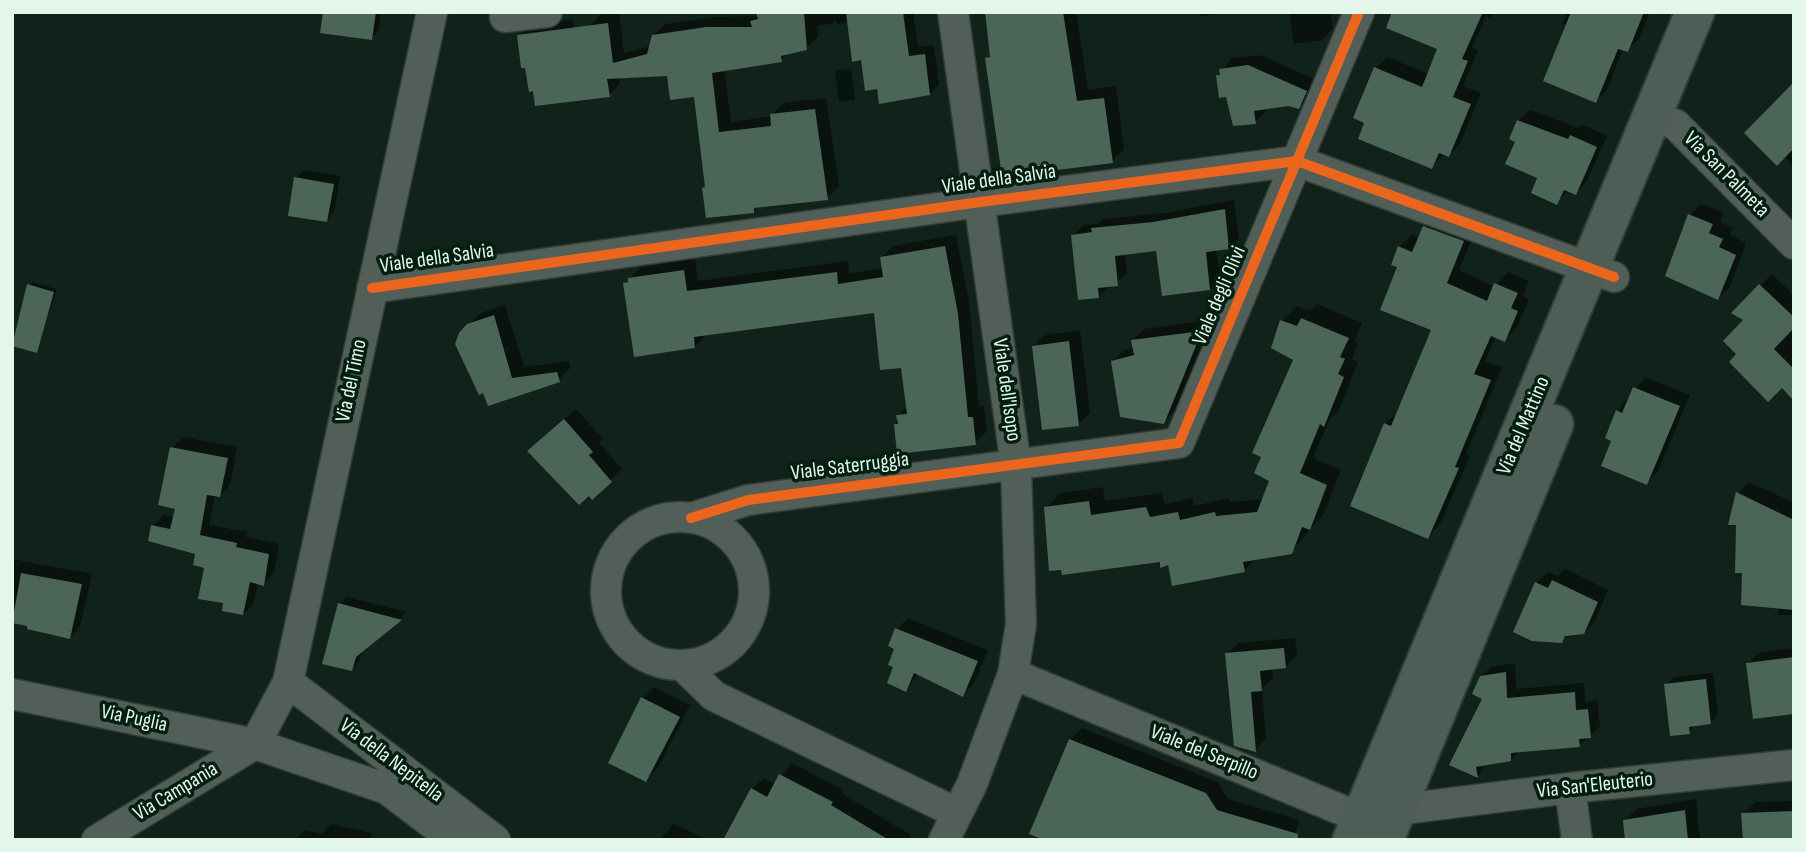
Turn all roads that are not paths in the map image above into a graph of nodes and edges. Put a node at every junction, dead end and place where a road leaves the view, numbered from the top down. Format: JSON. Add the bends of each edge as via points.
{"nodes":[{"id":1,"x":432,"y":12,"type":"edge"},
{"id":2,"x":547,"y":12,"type":"edge"},
{"id":3,"x":953,"y":12,"type":"edge"},
{"id":4,"x":1359,"y":12,"type":"edge"},
{"id":5,"x":1695,"y":12,"type":"edge"},
{"id":6,"x":1723,"y":12,"type":"edge"},
{"id":7,"x":505,"y":17,"type":"dead end"},
{"id":8,"x":1665,"y":120,"type":"junction"},
{"id":9,"x":1297,"y":161,"type":"junction"},
{"id":10,"x":980,"y":202,"type":"junction"},
{"id":11,"x":1794,"y":244,"type":"edge"},
{"id":12,"x":1602,"y":272,"type":"junction"},
{"id":13,"x":372,"y":288,"type":"junction"},
{"id":14,"x":1016,"y":466,"type":"junction"},
{"id":15,"x":691,"y":518,"type":"junction"},
{"id":16,"x":683,"y":666,"type":"junction"},
{"id":17,"x":1013,"y":674,"type":"junction"},
{"id":18,"x":288,"y":682,"type":"junction"},
{"id":19,"x":12,"y":694,"type":"edge"},
{"id":20,"x":255,"y":744,"type":"junction"},
{"id":21,"x":1794,"y":765,"type":"edge"},
{"id":22,"x":1570,"y":788,"type":"junction"},
{"id":23,"x":957,"y":813,"type":"junction"},
{"id":24,"x":1373,"y":827,"type":"edge"},
{"id":25,"x":97,"y":840,"type":"edge"},
{"id":26,"x":454,"y":840,"type":"edge"},
{"id":27,"x":495,"y":840,"type":"edge"},
{"id":28,"x":944,"y":840,"type":"edge"},
{"id":29,"x":1577,"y":840,"type":"edge"}],
"edges":[{"from":1,"to":13,"type":"street","name":"Via del Timo"},
{"from":2,"to":7,"type":"street"},
{"from":3,"to":10,"type":"street","name":"Viale dell'Isopo"},
{"from":4,"to":9,"type":"street","name":"Viale degli Olivi"},
{"from":5,"to":8,"type":"main road","name":"Via del Mattino"},
{"from":6,"to":8,"type":"main road","name":"Via del Mattino"},
{"from":8,"to":11,"type":"street","name":"Via San Palmeta"},
{"from":8,"to":12,"type":"main road","name":"Via del Mattino"},
{"from":9,"to":10,"type":"street","name":"Viale della Salvia"},
{"from":9,"to":12,"type":"street","name":"Viale della Salvia"},
{"from":9,"to":14,"type":"street","name":"Viale degli Olivi","via":[[1180,443]]},
{"from":10,"to":13,"type":"street","name":"Viale della Salvia"},
{"from":10,"to":14,"type":"street","name":"Viale dell'Isopo"},
{"from":12,"to":24,"type":"main road","name":"Via del Mattino"},
{"from":13,"to":18,"type":"street","name":"Via del Timo"},
{"from":14,"to":15,"type":"street","name":"Viale Saterruggia","via":[[748,500]]},
{"from":14,"to":17,"type":"street","name":"Viale dell'Isopo","via":[[1021,624]]},
{"from":15,"to":16,"type":"street","name":"Viale Saterruggia","via":[[715,525],[734,540],[748,560],[754,596],[744,630],[728,649],[707,661]]},
{"from":15,"to":16,"type":"street","name":"Viale Saterruggia","via":[[666,518],[633,534],[610,563],[605,587],[607,612],[618,634],[636,652],[658,663]]},
{"from":16,"to":23,"type":"street","via":[[714,696]]},
{"from":17,"to":23,"type":"street","name":"Viale dell'Isopo"},
{"from":17,"to":24,"type":"street","name":"Viale del Serpillo"},
{"from":18,"to":20,"type":"street","name":"Via del Timo"},
{"from":18,"to":27,"type":"street","name":"Via della Nepitella"},
{"from":19,"to":20,"type":"street","name":"Via Puglia"},
{"from":20,"to":25,"type":"street","name":"Via Campania"},
{"from":20,"to":26,"type":"street","name":"Via della Nepitella","via":[[387,789]]},
{"from":21,"to":22,"type":"street","name":"Via San'Eleuterio"},
{"from":22,"to":24,"type":"street","name":"Via San'Eleuterio"},
{"from":22,"to":29,"type":"street"},
{"from":23,"to":28,"type":"street","name":"Viale dell'Isopo"}]}
